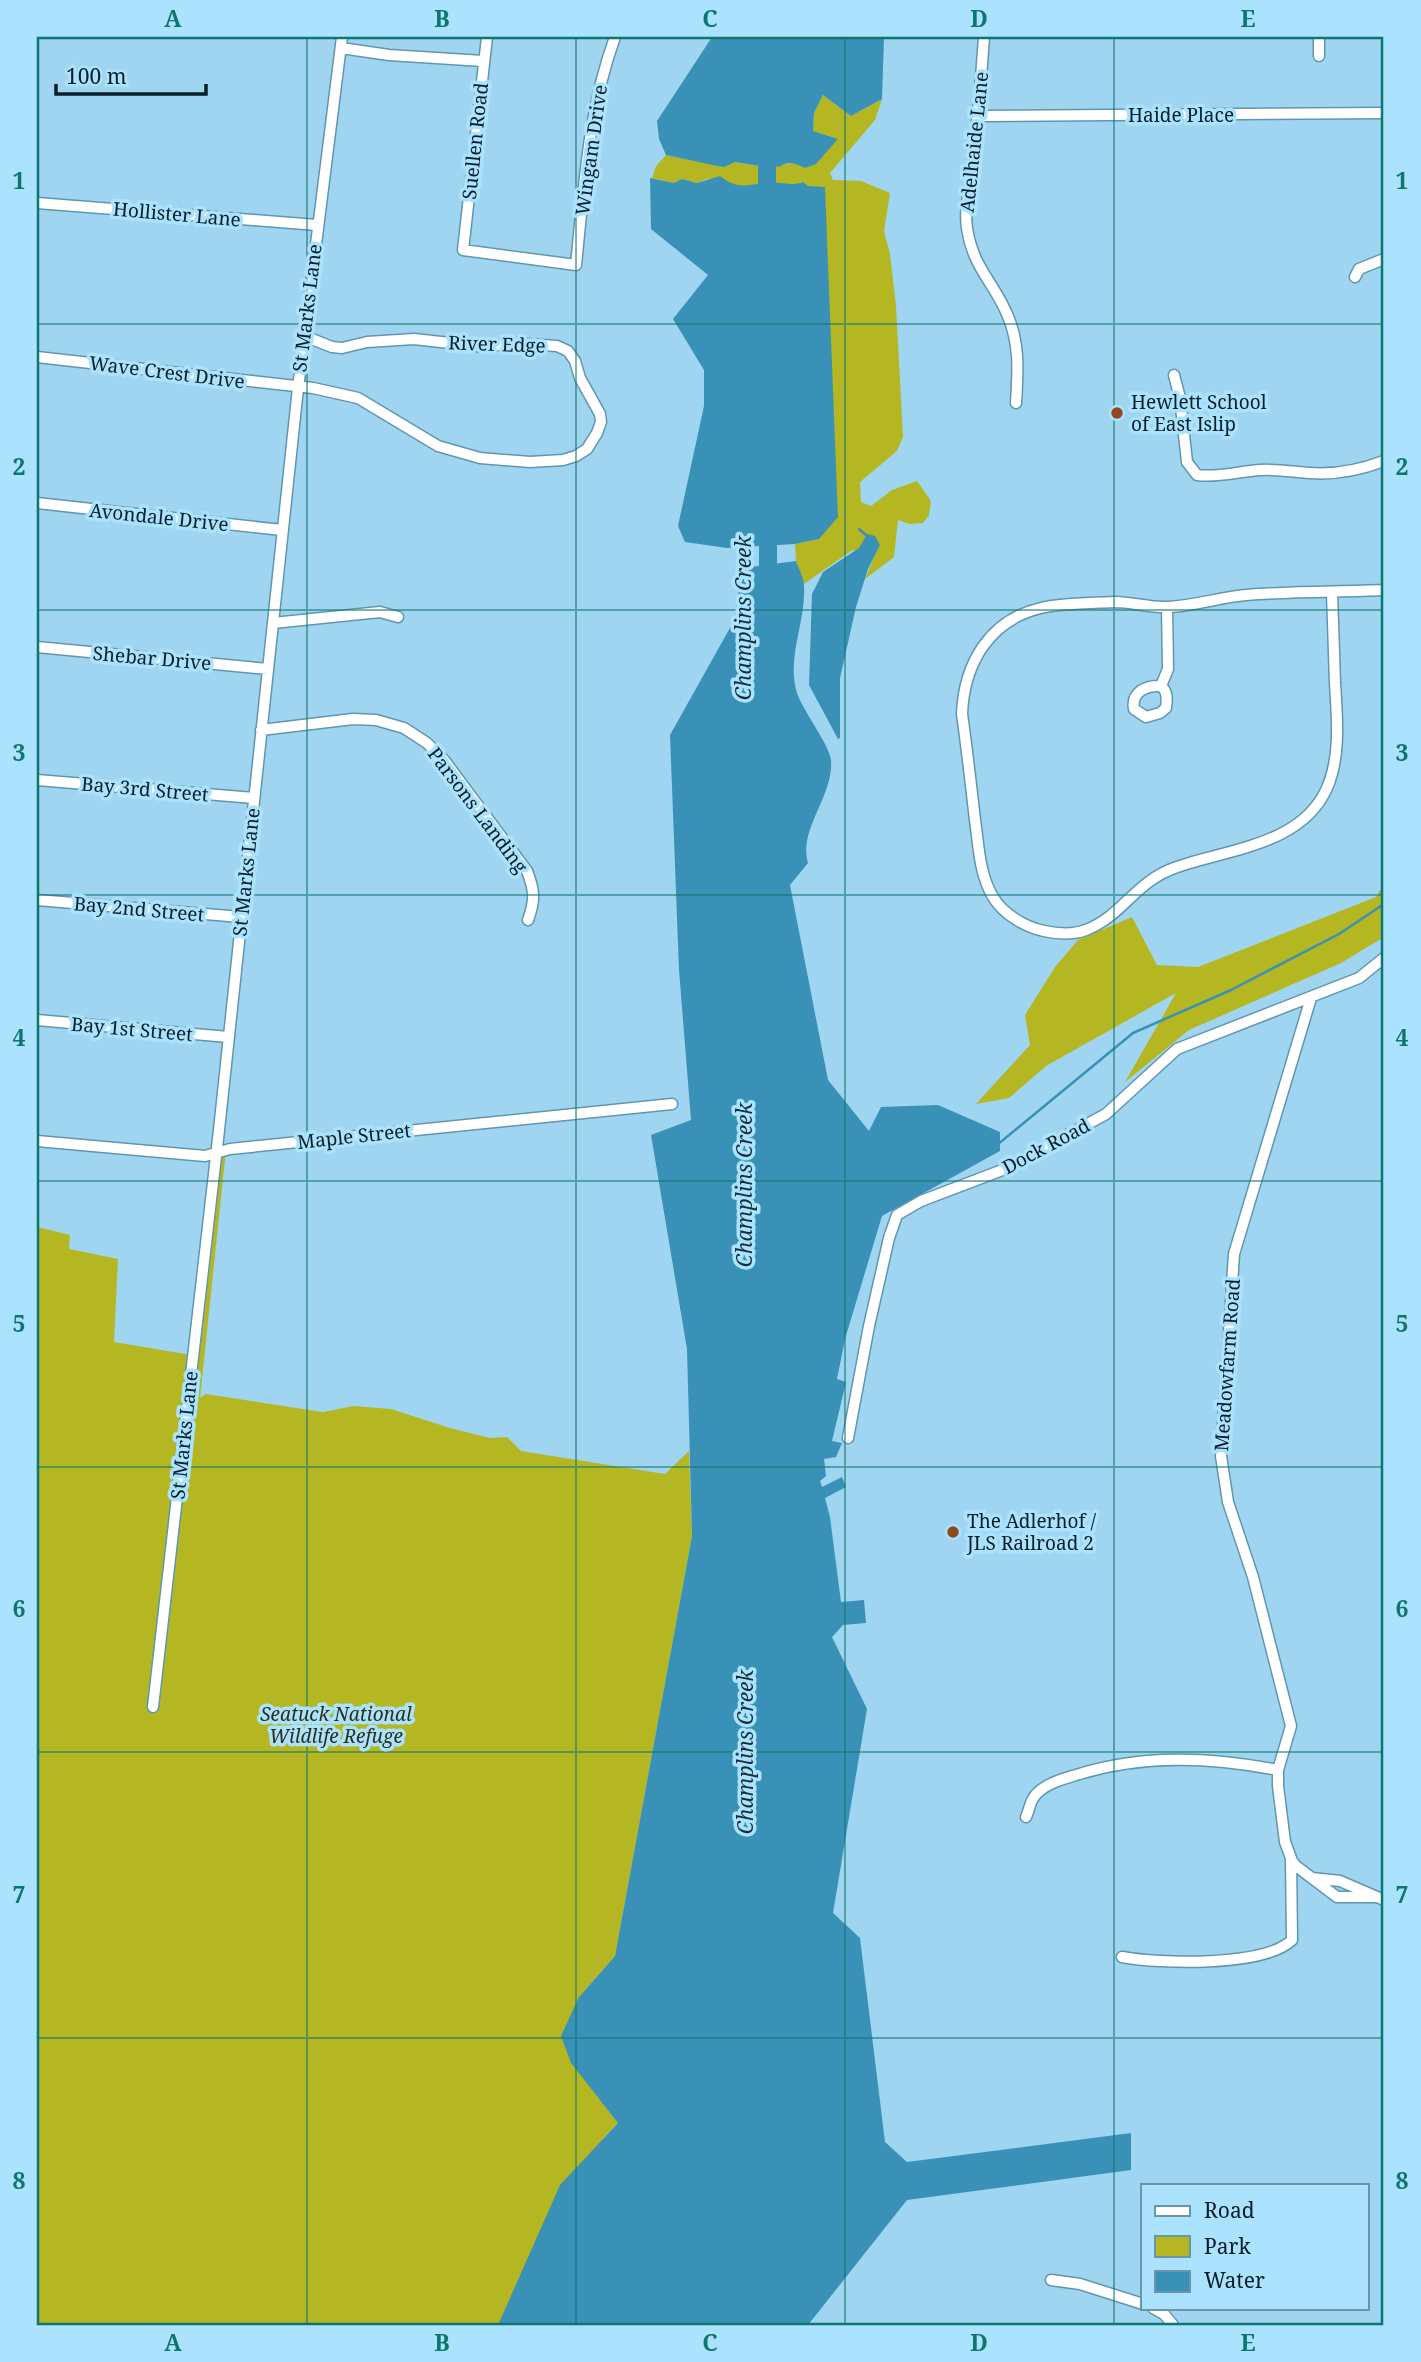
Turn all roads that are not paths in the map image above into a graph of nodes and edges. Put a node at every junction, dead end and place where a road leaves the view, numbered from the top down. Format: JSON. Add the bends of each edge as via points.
{"nodes":[{"id":1,"x":487,"y":37,"type":"edge"},
{"id":2,"x":615,"y":37,"type":"edge"},
{"id":3,"x":984,"y":37,"type":"edge"},
{"id":4,"x":1319,"y":37,"type":"edge"},
{"id":5,"x":342,"y":42,"type":"edge"},
{"id":6,"x":1319,"y":56,"type":"dead end"},
{"id":7,"x":483,"y":61,"type":"junction"},
{"id":8,"x":1384,"y":113,"type":"edge"},
{"id":9,"x":978,"y":116,"type":"junction"},
{"id":10,"x":37,"y":203,"type":"edge"},
{"id":11,"x":317,"y":225,"type":"junction"},
{"id":12,"x":1384,"y":259,"type":"edge"},
{"id":13,"x":576,"y":265,"type":"joint"},
{"id":14,"x":1355,"y":277,"type":"dead end"},
{"id":15,"x":304,"y":336,"type":"junction"},
{"id":16,"x":37,"y":357,"type":"edge"},
{"id":17,"x":1174,"y":375,"type":"dead end"},
{"id":18,"x":298,"y":388,"type":"junction"},
{"id":19,"x":1016,"y":403,"type":"dead end"},
{"id":20,"x":1384,"y":461,"type":"edge"},
{"id":21,"x":37,"y":503,"type":"edge"},
{"id":22,"x":282,"y":530,"type":"junction"},
{"id":23,"x":1384,"y":590,"type":"edge"},
{"id":24,"x":1332,"y":593,"type":"junction"},
{"id":25,"x":1167,"y":607,"type":"junction"},
{"id":26,"x":398,"y":617,"type":"dead end"},
{"id":27,"x":273,"y":623,"type":"junction"},
{"id":28,"x":37,"y":647,"type":"edge"},
{"id":29,"x":268,"y":669,"type":"junction"},
{"id":30,"x":1161,"y":686,"type":"dead end"},
{"id":31,"x":261,"y":730,"type":"junction"},
{"id":32,"x":37,"y":779,"type":"edge"},
{"id":33,"x":254,"y":798,"type":"junction"},
{"id":34,"x":37,"y":900,"type":"edge"},
{"id":35,"x":241,"y":918,"type":"junction"},
{"id":36,"x":527,"y":920,"type":"dead end"},
{"id":37,"x":1384,"y":958,"type":"edge"},
{"id":38,"x":1311,"y":998,"type":"junction"},
{"id":39,"x":37,"y":1020,"type":"edge"},
{"id":40,"x":228,"y":1037,"type":"junction"},
{"id":41,"x":673,"y":1104,"type":"dead end"},
{"id":42,"x":37,"y":1141,"type":"edge"},
{"id":43,"x":216,"y":1153,"type":"junction"},
{"id":44,"x":848,"y":1438,"type":"dead end"},
{"id":45,"x":153,"y":1707,"type":"dead end"},
{"id":46,"x":1278,"y":1770,"type":"junction"},
{"id":47,"x":1026,"y":1817,"type":"dead end"},
{"id":48,"x":1291,"y":1858,"type":"junction"},
{"id":49,"x":1311,"y":1878,"type":"junction"},
{"id":50,"x":1380,"y":1899,"type":"edge"},
{"id":51,"x":1122,"y":1957,"type":"dead end"},
{"id":52,"x":1051,"y":2280,"type":"dead end"},
{"id":53,"x":1141,"y":2303,"type":"edge"},
{"id":54,"x":1157,"y":2310,"type":"edge"},
{"id":55,"x":1173,"y":2325,"type":"edge"}],
"edges":[{"from":1,"to":7,"type":"street"},
{"from":2,"to":13,"type":"street","name":"Wingam Drive","via":[[593,113]]},
{"from":3,"to":9,"type":"street","name":"Adelhaide Lane"},
{"from":4,"to":6,"type":"street"},
{"from":5,"to":7,"type":"street","name":"Suellen Road","via":[[389,55]]},
{"from":5,"to":11,"type":"street","name":"St Marks Lane"},
{"from":7,"to":13,"type":"street","name":"Suellen Road","via":[[463,250]]},
{"from":8,"to":9,"type":"street","name":"Haide Place"},
{"from":9,"to":19,"type":"street","name":"Adelhaide Lane","via":[[966,225],[977,264],[1007,312],[1015,336]]},
{"from":10,"to":11,"type":"street","name":"Hollister Lane"},
{"from":11,"to":15,"type":"street","name":"St Marks Lane"},
{"from":12,"to":14,"type":"street","via":[[1359,269]]},
{"from":15,"to":18,"type":"street","name":"St Marks Lane"},
{"from":15,"to":18,"type":"street","name":"River Edge","via":[[342,348],[414,339],[486,347],[511,343],[557,346],[575,361],[601,422],[587,449],[564,460],[530,463],[480,458],[438,446],[358,398]]},
{"from":16,"to":18,"type":"street","name":"Wave Crest Drive"},
{"from":17,"to":20,"type":"street","via":[[1187,462],[1197,475],[1278,469],[1337,474]]},
{"from":18,"to":22,"type":"street","name":"St Marks Lane"},
{"from":21,"to":22,"type":"street","name":"Avondale Drive"},
{"from":22,"to":27,"type":"street","name":"St Marks Lane"},
{"from":23,"to":24,"type":"street"},
{"from":24,"to":25,"type":"street","via":[[1248,594]]},
{"from":24,"to":25,"type":"street","via":[[1334,764],[1326,789],[1300,823],[1281,835],[1155,876],[1105,921],[1083,931],[1061,934],[1036,929],[1014,919],[994,899],[981,872],[962,714],[963,690],[974,659],[1011,620],[1041,608],[1118,602]]},
{"from":25,"to":30,"type":"street","via":[[1168,669]]},
{"from":26,"to":27,"type":"street","via":[[380,612]]},
{"from":27,"to":29,"type":"street","name":"St Marks Lane"},
{"from":28,"to":29,"type":"street","name":"Shebar Drive"},
{"from":29,"to":31,"type":"street","name":"St Marks Lane"},
{"from":31,"to":33,"type":"street","name":"St Marks Lane"},
{"from":31,"to":36,"type":"street","name":"Parsons Landing","via":[[376,720],[404,728],[427,743],[527,871],[534,889]]},
{"from":32,"to":33,"type":"street","name":"Bay 3rd Street"},
{"from":33,"to":35,"type":"street","name":"St Marks Lane"},
{"from":34,"to":35,"type":"street","name":"Bay 2nd Street"},
{"from":35,"to":40,"type":"street","name":"St Marks Lane"},
{"from":37,"to":38,"type":"street","name":"Dock Road","via":[[1359,978]]},
{"from":38,"to":44,"type":"street","name":"Dock Road","via":[[1177,1049],[1105,1114],[1005,1169],[921,1200],[897,1215],[869,1325]]},
{"from":38,"to":46,"type":"street","name":"Meadowfarm Road","via":[[1234,1254],[1220,1457],[1228,1502],[1291,1726]]},
{"from":39,"to":40,"type":"street","name":"Bay 1st Street"},
{"from":40,"to":43,"type":"street","name":"St Marks Lane"},
{"from":41,"to":43,"type":"street","name":"Maple Street"},
{"from":42,"to":43,"type":"street","name":"Maple Street","via":[[205,1156]]},
{"from":43,"to":45,"type":"street","name":"St Marks Lane"},
{"from":46,"to":47,"type":"street","via":[[1178,1758],[1108,1765],[1043,1789],[1034,1797]]},
{"from":46,"to":48,"type":"street","name":"Meadowfarm Road","via":[[1285,1842]]},
{"from":48,"to":49,"type":"street"},
{"from":48,"to":51,"type":"street","name":"Meadowfarm Road","via":[[1292,1940],[1285,1947],[1252,1956],[1168,1963]]},
{"from":49,"to":50,"type":"street","via":[[1340,1881]]},
{"from":49,"to":50,"type":"street","via":[[1337,1897]]},
{"from":52,"to":53,"type":"street"},
{"from":54,"to":55,"type":"street"}]}
